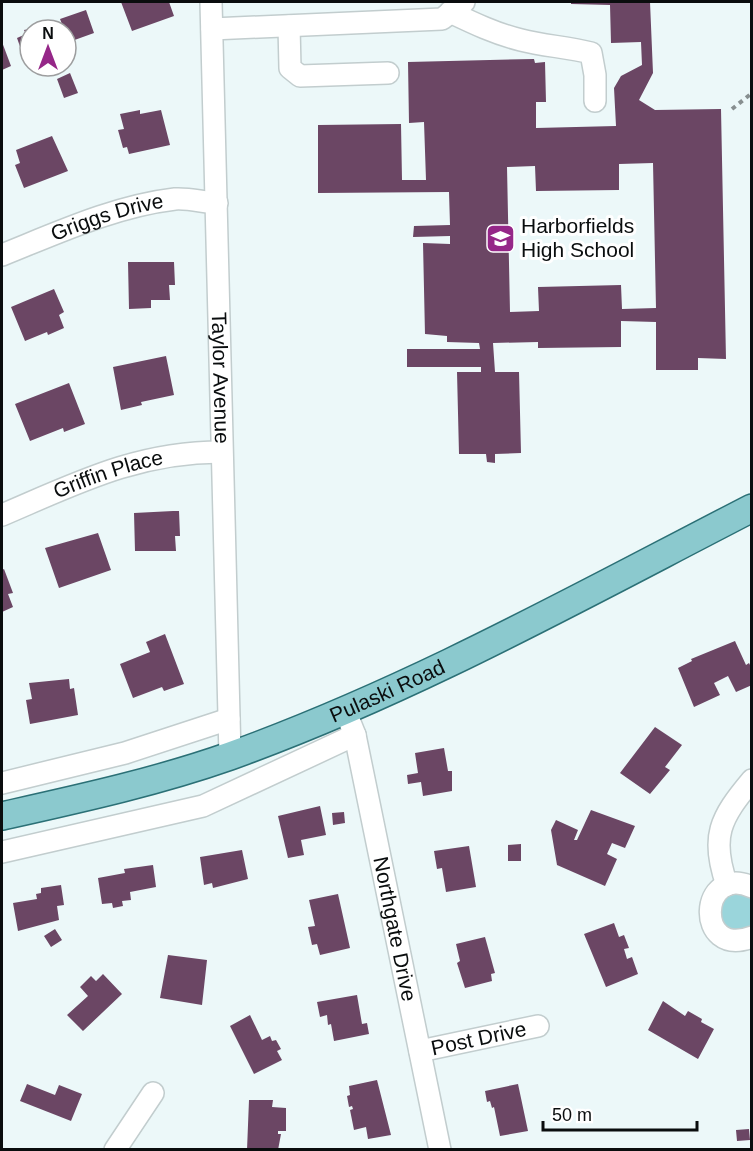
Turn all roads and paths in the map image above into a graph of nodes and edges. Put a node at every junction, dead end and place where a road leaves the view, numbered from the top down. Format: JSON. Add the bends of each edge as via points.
{"nodes":[{"id":1,"x":211,"y":2,"type":"edge"},
{"id":2,"x":457,"y":7,"type":"edge"},
{"id":3,"x":289,"y":26,"type":"junction"},
{"id":4,"x":212,"y":29,"type":"junction"},
{"id":5,"x":388,"y":73,"type":"dead end"},
{"id":6,"x":752,"y":93,"type":"edge"},
{"id":7,"x":595,"y":100,"type":"dead end"},
{"id":8,"x":732,"y":109,"type":"dead end"},
{"id":9,"x":217,"y":203,"type":"junction"},
{"id":10,"x":2,"y":255,"type":"edge"},
{"id":11,"x":221,"y":452,"type":"junction"},
{"id":12,"x":752,"y":508,"type":"edge"},
{"id":13,"x":2,"y":515,"type":"edge"},
{"id":14,"x":345,"y":710,"type":"junction"},
{"id":15,"x":229,"y":719,"type":"junction"},
{"id":16,"x":355,"y":735,"type":"junction"},
{"id":17,"x":230,"y":756,"type":"junction"},
{"id":18,"x":752,"y":780,"type":"edge"},
{"id":19,"x":2,"y":783,"type":"edge"},
{"id":20,"x":2,"y":816,"type":"edge"},
{"id":21,"x":2,"y":852,"type":"edge"},
{"id":22,"x":727,"y":885,"type":"junction"},
{"id":23,"x":752,"y":887,"type":"edge"},
{"id":24,"x":752,"y":937,"type":"edge"},
{"id":25,"x":538,"y":1026,"type":"dead end"},
{"id":26,"x":420,"y":1050,"type":"junction"},
{"id":27,"x":153,"y":1094,"type":"dead end"},
{"id":28,"x":115,"y":1149,"type":"edge"},
{"id":29,"x":440,"y":1149,"type":"edge"}],
"edges":[{"from":1,"to":4,"type":"street","name":"Taylor Avenue"},
{"from":2,"to":3,"type":"street","via":[[442,19]]},
{"from":2,"to":7,"type":"street","via":[[489,30],[591,53]]},
{"from":3,"to":4,"type":"street"},
{"from":3,"to":5,"type":"street","via":[[293,73]]},
{"from":4,"to":9,"type":"street","name":"Taylor Avenue"},
{"from":6,"to":8,"type":"path"},
{"from":9,"to":10,"type":"street","name":"Griggs Drive","via":[[177,199],[141,205]]},
{"from":9,"to":11,"type":"street","name":"Taylor Avenue"},
{"from":11,"to":13,"type":"street","name":"Griffin Place","via":[[183,452],[147,459],[97,475]]},
{"from":11,"to":15,"type":"street","name":"Taylor Avenue"},
{"from":12,"to":14,"type":"main road","name":"Pulaski Road","via":[[463,657]]},
{"from":14,"to":16,"type":"street","name":"Northgate Drive"},
{"from":14,"to":17,"type":"main road","name":"Pulaski Road"},
{"from":15,"to":17,"type":"street","name":"Taylor Avenue"},
{"from":15,"to":19,"type":"street","via":[[125,753]]},
{"from":16,"to":21,"type":"street","via":[[204,806]]},
{"from":16,"to":26,"type":"street","name":"Northgate Drive"},
{"from":17,"to":20,"type":"main road","name":"Pulaski Road","via":[[116,791]]},
{"from":18,"to":22,"type":"street","via":[[729,808],[720,836],[718,860]]},
{"from":22,"to":23,"type":"street"},
{"from":22,"to":24,"type":"street","via":[[713,897],[709,915],[712,924],[717,932],[733,940]]},
{"from":25,"to":26,"type":"street","name":"Post Drive"},
{"from":26,"to":29,"type":"street","name":"Northgate Drive"},
{"from":27,"to":28,"type":"street"}]}
